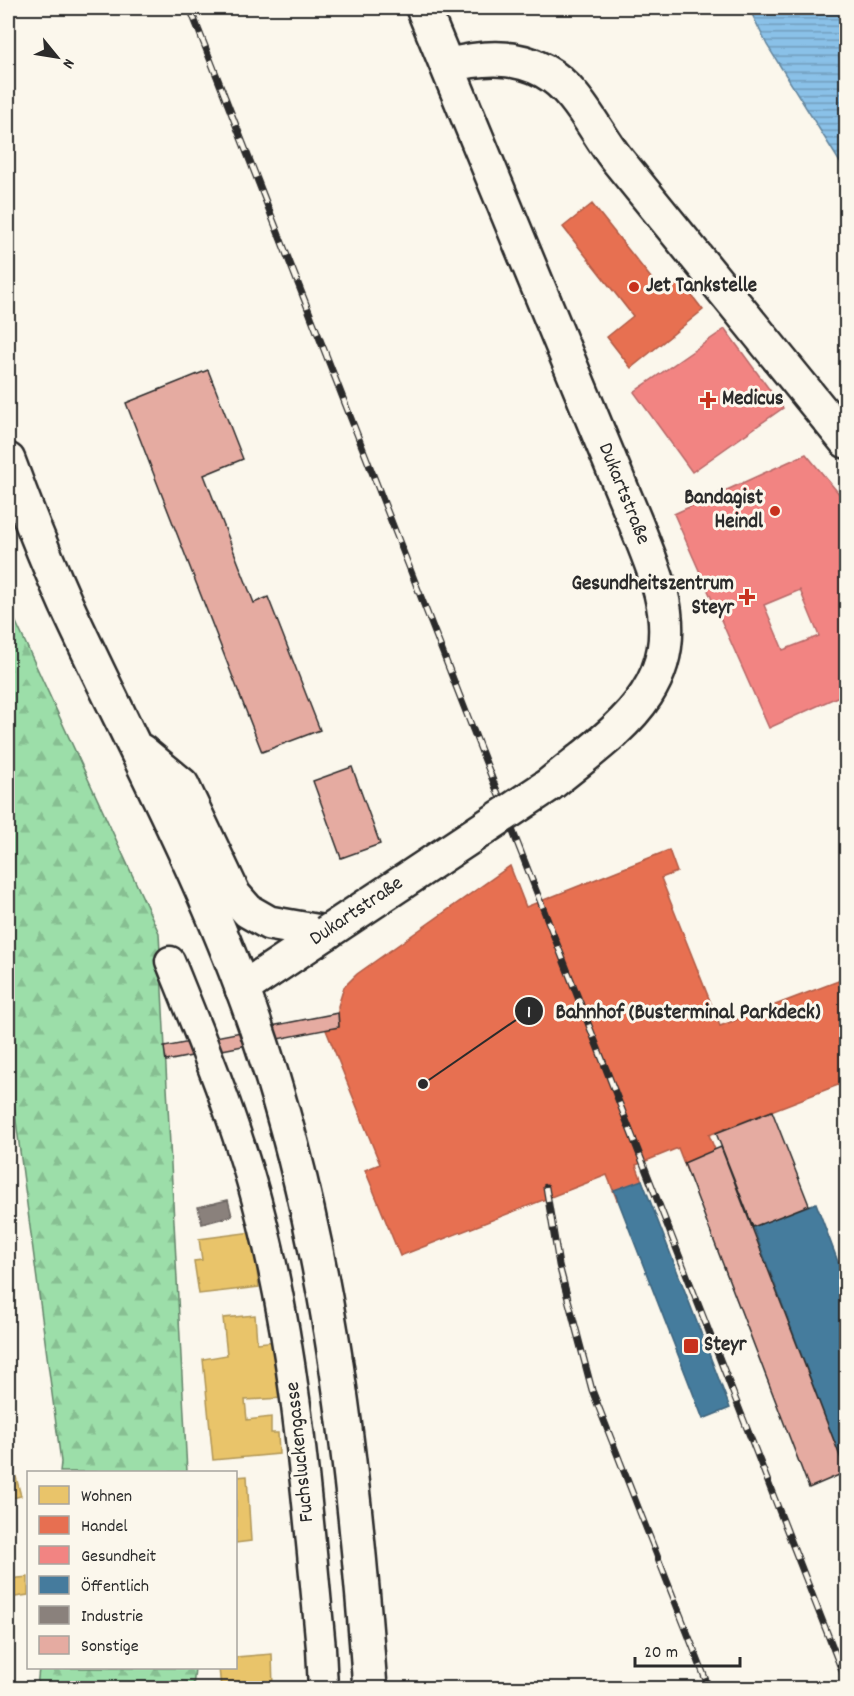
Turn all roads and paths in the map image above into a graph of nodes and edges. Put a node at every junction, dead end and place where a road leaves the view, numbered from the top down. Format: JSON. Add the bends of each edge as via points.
{"nodes":[{"id":1,"x":423,"y":8,"type":"edge"},
{"id":2,"x":447,"y":66,"type":"junction"},
{"id":3,"x":846,"y":441,"type":"edge"},
{"id":4,"x":8,"y":460,"type":"edge"},
{"id":5,"x":134,"y":746,"type":"junction"},
{"id":6,"x":326,"y":933,"type":"junction"},
{"id":7,"x":170,"y":961,"type":"dead end"},
{"id":8,"x":242,"y":989,"type":"junction"},
{"id":9,"x":323,"y":1689,"type":"edge"},
{"id":10,"x":370,"y":1689,"type":"edge"}],
"edges":[{"from":1,"to":2,"type":"main road","name":"Dukartstraße"},
{"from":2,"to":3,"type":"main road","via":[[494,58],[522,61],[565,86],[603,142]]},
{"from":2,"to":6,"type":"main road","name":"Dukartstraße","bridge":true,"via":[[656,576],[665,616],[664,658],[657,680],[642,701],[602,741],[549,784]]},
{"from":4,"to":5,"type":"main road","via":[[66,604]]},
{"from":5,"to":6,"type":"main road","via":[[182,784],[234,895],[248,911],[269,923]]},
{"from":5,"to":8,"type":"main road","via":[[188,860]]},
{"from":6,"to":8,"type":"main road","name":"Dukartstraße"},
{"from":7,"to":9,"type":"street","name":"Fuchsluckengasse","via":[[228,1102],[261,1217],[295,1384]]},
{"from":8,"to":10,"type":"main road","via":[[299,1174],[320,1265],[348,1448]]}]}
